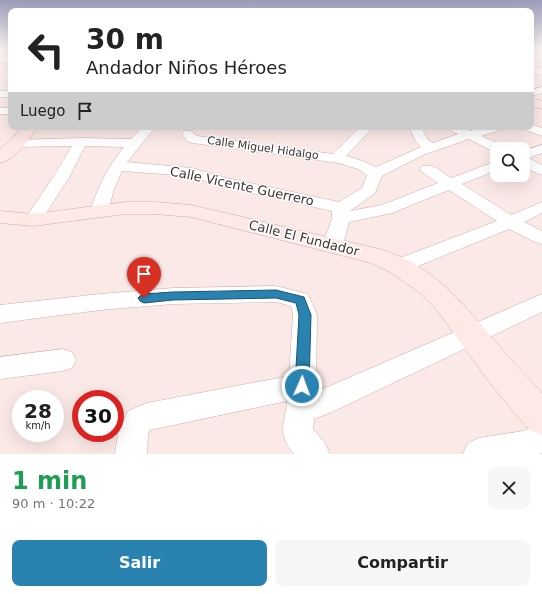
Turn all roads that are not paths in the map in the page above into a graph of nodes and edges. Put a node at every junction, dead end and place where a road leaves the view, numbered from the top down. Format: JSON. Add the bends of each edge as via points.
{"nodes":[{"id":1,"x":534,"y":124,"type":"edge"},
{"id":2,"x":28,"y":130,"type":"edge"},
{"id":3,"x":147,"y":130,"type":"edge"},
{"id":4,"x":364,"y":130,"type":"edge"},
{"id":5,"x":417,"y":130,"type":"edge"},
{"id":6,"x":459,"y":130,"type":"edge"},
{"id":7,"x":486,"y":130,"type":"edge"},
{"id":8,"x":542,"y":132,"type":"edge"},
{"id":9,"x":188,"y":134,"type":"dead end"},
{"id":10,"x":470,"y":135,"type":"junction"},
{"id":11,"x":81,"y":142,"type":"junction"},
{"id":12,"x":17,"y":143,"type":"junction"},
{"id":13,"x":133,"y":143,"type":"junction"},
{"id":14,"x":490,"y":145,"type":"edge"},
{"id":15,"x":430,"y":147,"type":"junction"},
{"id":16,"x":542,"y":149,"type":"edge"},
{"id":17,"x":530,"y":153,"type":"edge"},
{"id":18,"x":0,"y":158,"type":"edge"},
{"id":19,"x":339,"y":159,"type":"junction"},
{"id":20,"x":530,"y":165,"type":"edge"},
{"id":21,"x":118,"y":166,"type":"junction"},
{"id":22,"x":490,"y":168,"type":"edge"},
{"id":23,"x":427,"y":169,"type":"dead end"},
{"id":24,"x":542,"y":171,"type":"edge"},
{"id":25,"x":375,"y":174,"type":"junction"},
{"id":26,"x":449,"y":183,"type":"junction"},
{"id":27,"x":542,"y":207,"type":"edge"},
{"id":28,"x":100,"y":212,"type":"junction"},
{"id":29,"x":341,"y":213,"type":"junction"},
{"id":30,"x":0,"y":217,"type":"edge"},
{"id":31,"x":33,"y":220,"type":"junction"},
{"id":32,"x":510,"y":222,"type":"junction"},
{"id":33,"x":542,"y":238,"type":"edge"},
{"id":34,"x":333,"y":245,"type":"junction"},
{"id":35,"x":399,"y":266,"type":"junction"},
{"id":36,"x":542,"y":302,"type":"edge"},
{"id":37,"x":0,"y":314,"type":"edge"},
{"id":38,"x":472,"y":334,"type":"junction"},
{"id":39,"x":63,"y":360,"type":"dead end"},
{"id":40,"x":0,"y":368,"type":"edge"},
{"id":41,"x":301,"y":398,"type":"junction"},
{"id":42,"x":542,"y":418,"type":"edge"},
{"id":43,"x":542,"y":438,"type":"edge"},
{"id":44,"x":131,"y":454,"type":"edge"},
{"id":45,"x":314,"y":454,"type":"edge"},
{"id":46,"x":479,"y":454,"type":"edge"}],
"edges":[{"from":1,"to":8,"type":"street"},
{"from":2,"to":12,"type":"street"},
{"from":3,"to":13,"type":"street"},
{"from":4,"to":19,"type":"street","via":[[339,155]]},
{"from":5,"to":15,"type":"street","via":[[423,142]]},
{"from":6,"to":10,"type":"street"},
{"from":7,"to":10,"type":"street"},
{"from":9,"to":19,"type":"street","name":"Calle Miguel Hidalgo","via":[[193,139],[205,141]]},
{"from":10,"to":14,"type":"street"},
{"from":10,"to":15,"type":"street"},
{"from":11,"to":12,"type":"street"},
{"from":11,"to":13,"type":"street"},
{"from":11,"to":31,"type":"street"},
{"from":12,"to":18,"type":"street"},
{"from":13,"to":21,"type":"street"},
{"from":15,"to":25,"type":"street","via":[[394,162]]},
{"from":16,"to":17,"type":"street"},
{"from":19,"to":25,"type":"street","name":"Calle Miguel Hidalgo","via":[[356,163]]},
{"from":20,"to":24,"type":"street"},
{"from":21,"to":28,"type":"street","via":[[102,197]]},
{"from":21,"to":29,"type":"street","name":"Calle Vicente Guerrero","via":[[192,172]]},
{"from":22,"to":26,"type":"street","name":"Calle Vicente Guerrero"},
{"from":23,"to":26,"type":"street"},
{"from":25,"to":29,"type":"street","via":[[369,190]]},
{"from":26,"to":29,"type":"street","name":"Calle Vicente Guerrero","via":[[386,209]]},
{"from":26,"to":32,"type":"street"},
{"from":27,"to":32,"type":"street"},
{"from":28,"to":31,"type":"street","name":"Calle El Fundador"},
{"from":28,"to":34,"type":"street","name":"Calle El Fundador","via":[[126,208],[192,211]]},
{"from":29,"to":34,"type":"street"},
{"from":30,"to":31,"type":"street","name":"Calle El Fundador"},
{"from":32,"to":33,"type":"street"},
{"from":32,"to":35,"type":"street"},
{"from":34,"to":35,"type":"street","name":"Calle El Fundador","via":[[379,257]]},
{"from":35,"to":38,"type":"street","name":"Calle El Fundador","via":[[446,302]]},
{"from":36,"to":38,"type":"street"},
{"from":37,"to":41,"type":"street","via":[[173,296],[276,294],[300,300],[305,315]]},
{"from":38,"to":41,"type":"street","via":[[322,403]]},
{"from":38,"to":42,"type":"street","name":"Calle El Fundador","via":[[505,377]]},
{"from":39,"to":40,"type":"street"},
{"from":41,"to":44,"type":"street","via":[[147,417],[138,421],[133,433]]},
{"from":41,"to":45,"type":"street","via":[[297,434]]},
{"from":43,"to":46,"type":"street","via":[[523,446]]}]}
